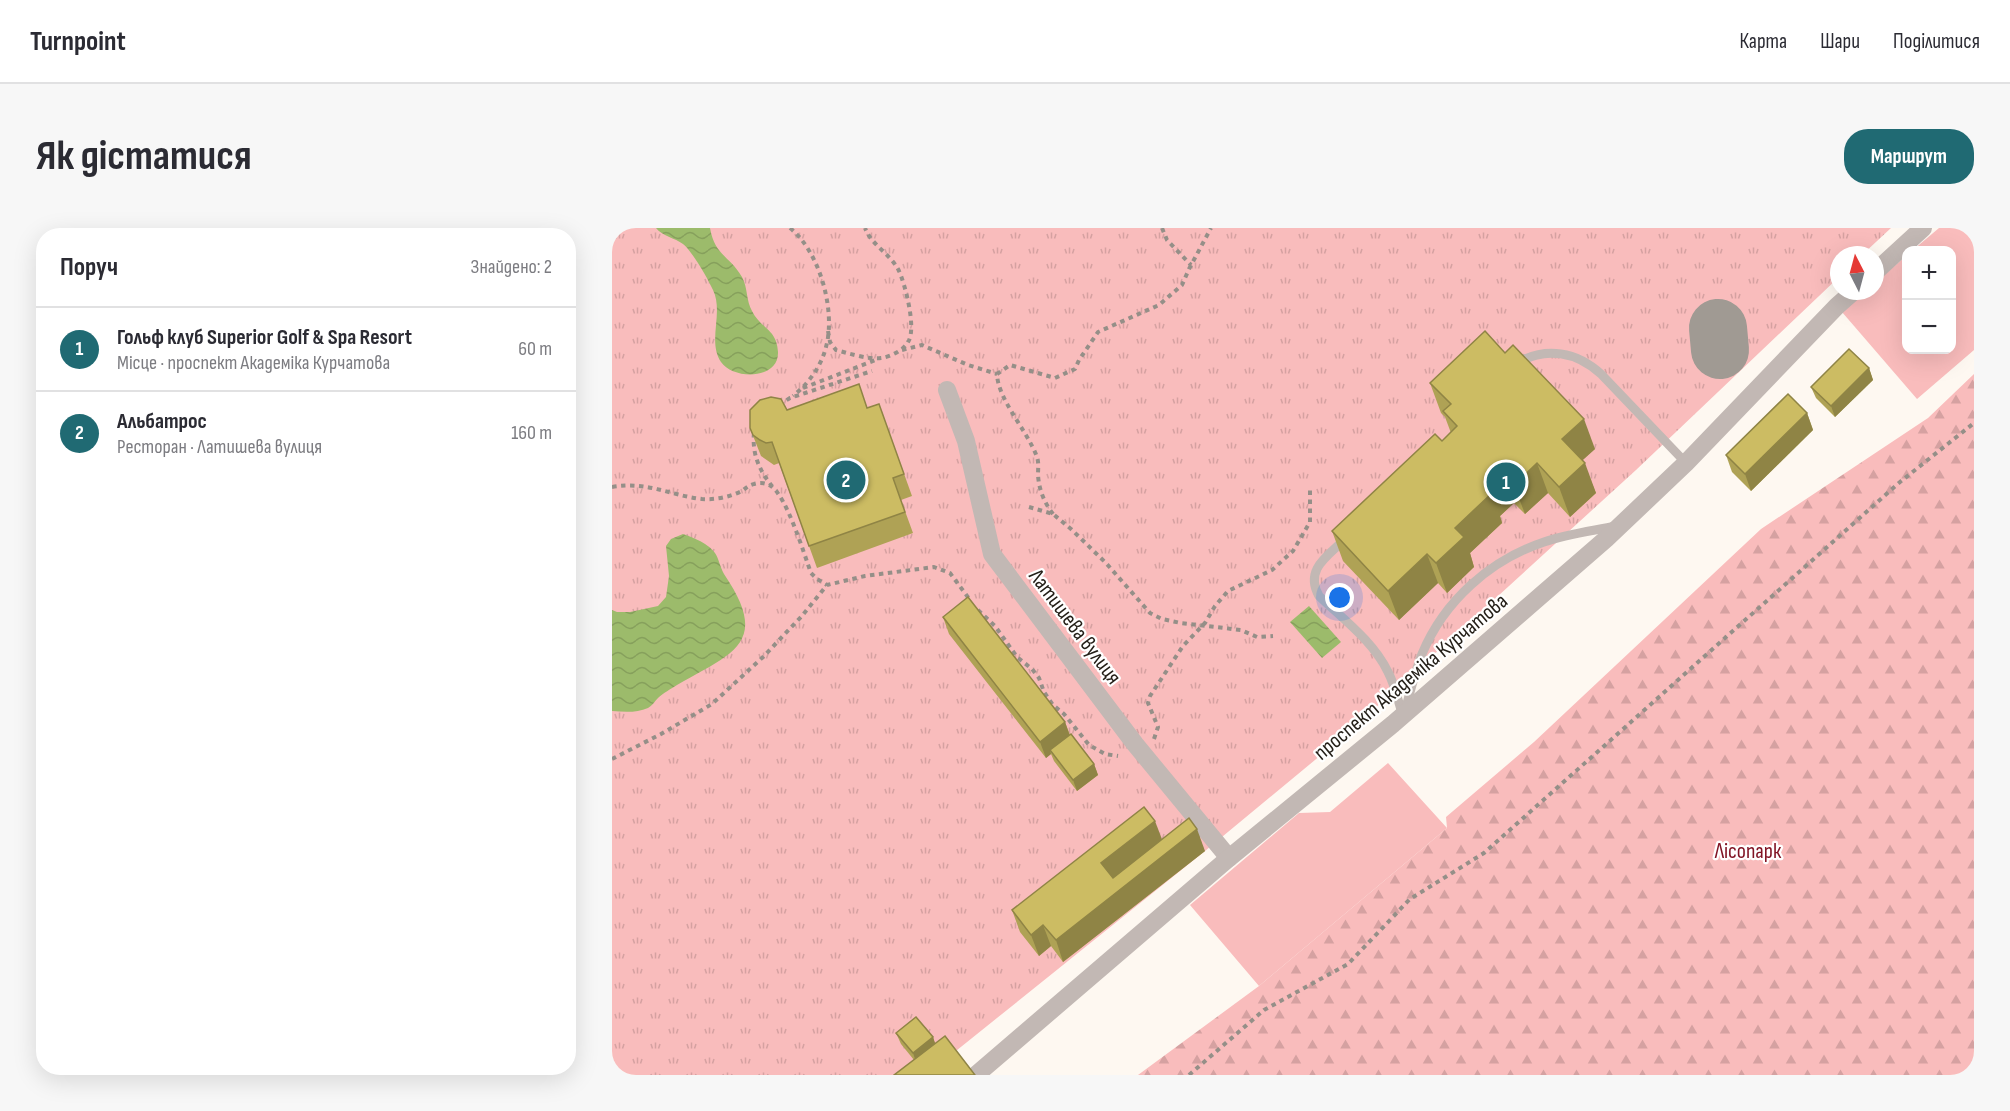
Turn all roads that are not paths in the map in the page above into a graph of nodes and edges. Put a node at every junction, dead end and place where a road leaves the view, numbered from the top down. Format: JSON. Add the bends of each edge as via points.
{"nodes":[{"id":1,"x":1923,"y":228,"type":"edge"},
{"id":2,"x":1884,"y":264,"type":"edge"},
{"id":3,"x":1843,"y":300,"type":"edge"},
{"id":4,"x":1513,"y":366,"type":"edge"},
{"id":5,"x":947,"y":390,"type":"dead end"},
{"id":6,"x":1686,"y":464,"type":"junction"},
{"id":7,"x":1620,"y":526,"type":"junction"},
{"id":8,"x":1353,"y":532,"type":"edge"},
{"id":9,"x":1403,"y":716,"type":"junction"},
{"id":10,"x":1229,"y":858,"type":"junction"},
{"id":11,"x":977,"y":1074,"type":"edge"}],
"edges":[{"from":1,"to":2,"type":"street"},
{"from":3,"to":6,"type":"street","name":"проспект Академіка Курчатова"},
{"from":4,"to":6,"type":"lane","via":[[1534,355],[1550,353],[1566,354],[1588,363]]},
{"from":5,"to":10,"type":"street","name":"Латишева вулиця","via":[[966,441],[992,554],[1140,750]]},
{"from":6,"to":7,"type":"street","name":"проспект Академіка Курчатова"},
{"from":7,"to":9,"type":"street","name":"проспект Академіка Курчатова"},
{"from":7,"to":9,"type":"lane","via":[[1533,546],[1498,563],[1472,584],[1450,607],[1428,640]]},
{"from":8,"to":9,"type":"lane","via":[[1315,570],[1315,588],[1382,660]]},
{"from":9,"to":10,"type":"street","name":"проспект Академіка Курчатова"},
{"from":10,"to":11,"type":"street","name":"проспект Академіка Курчатова"}]}
